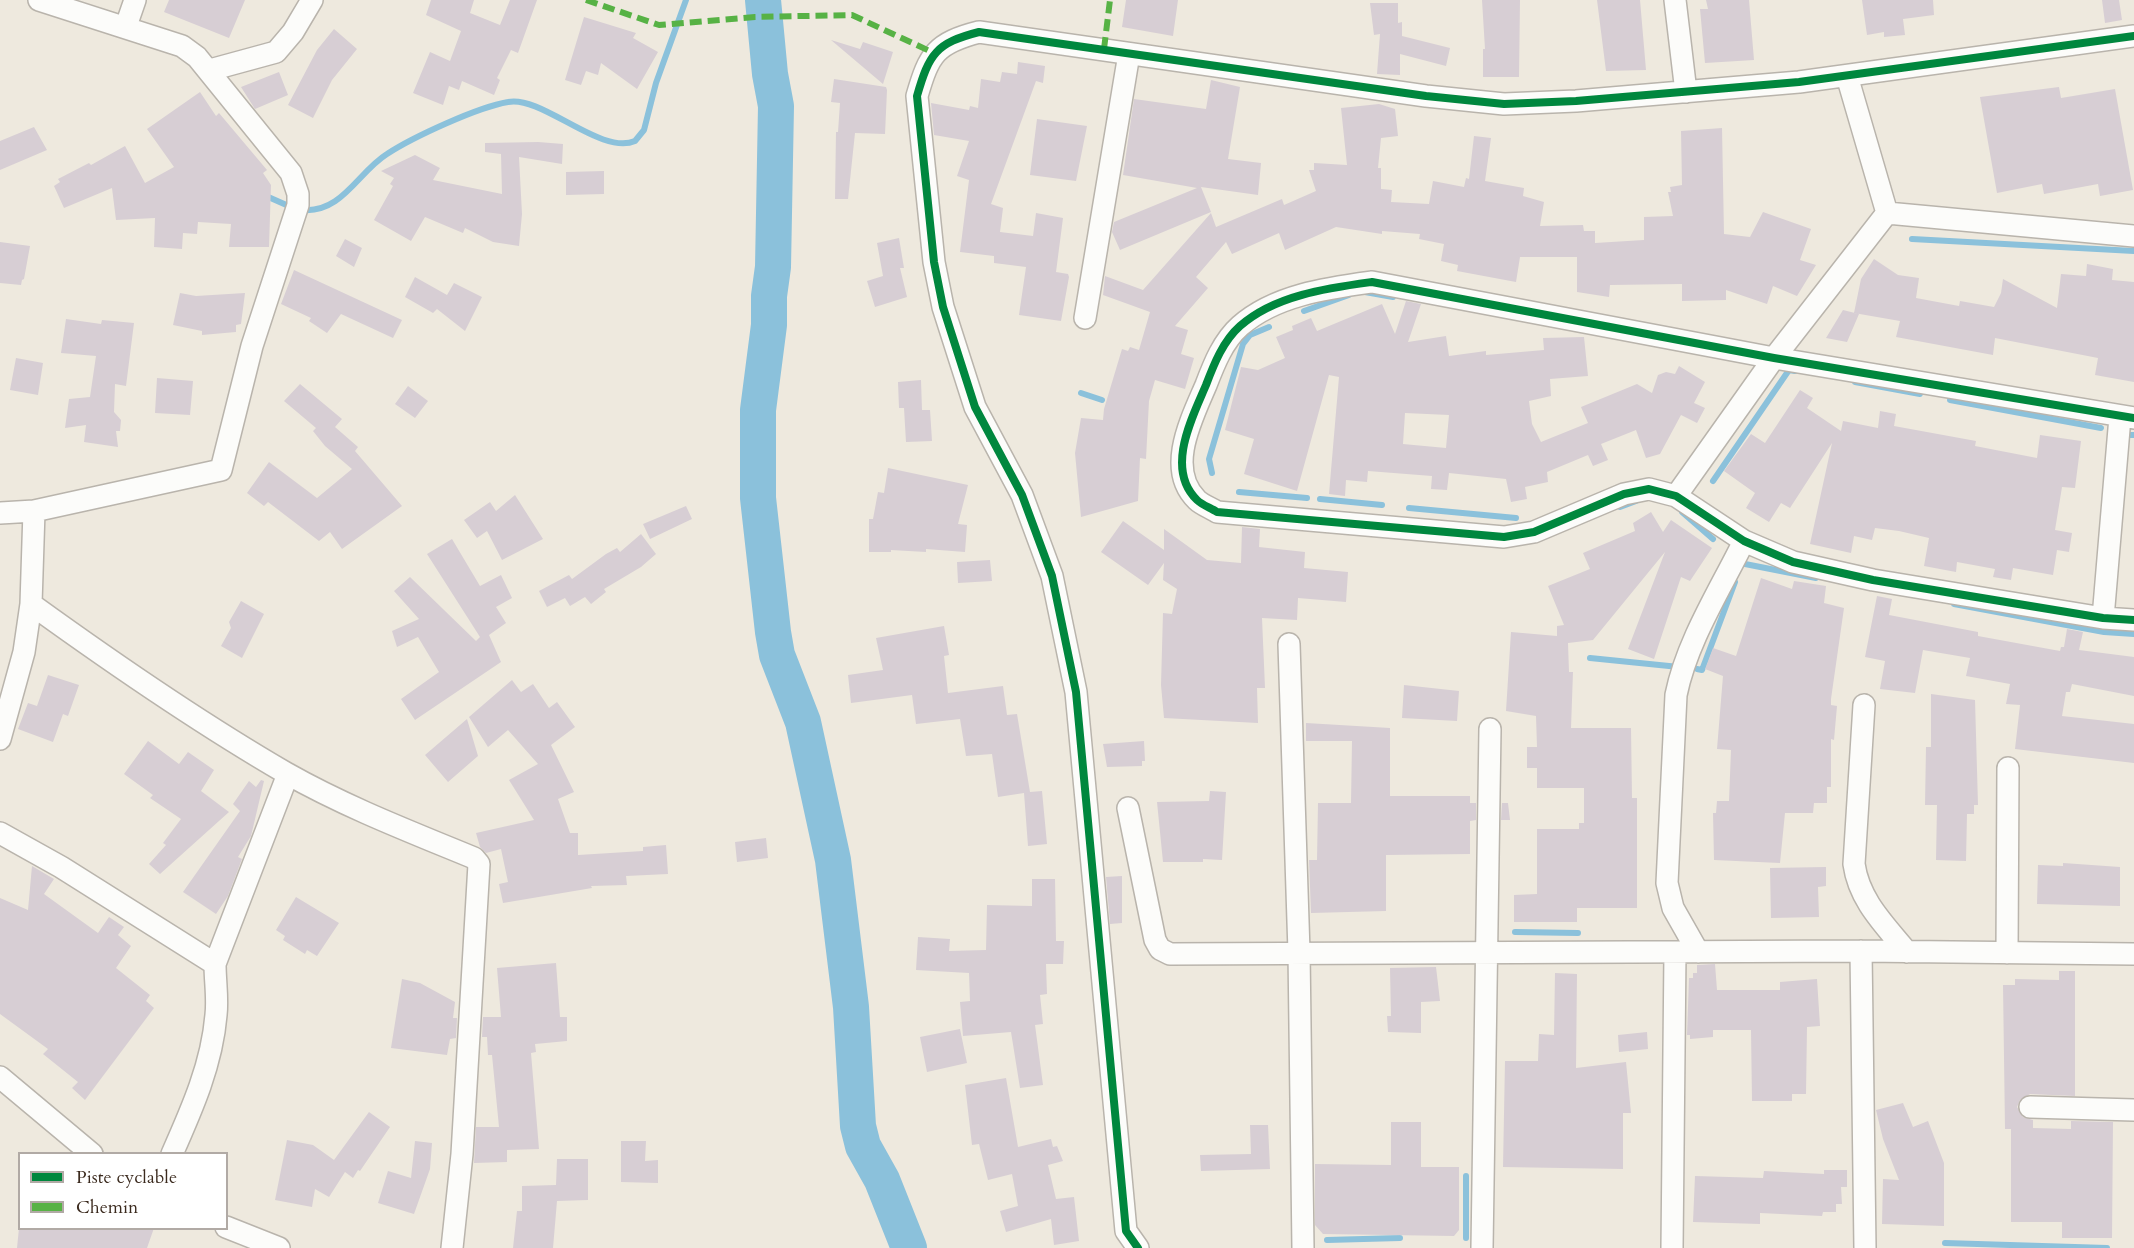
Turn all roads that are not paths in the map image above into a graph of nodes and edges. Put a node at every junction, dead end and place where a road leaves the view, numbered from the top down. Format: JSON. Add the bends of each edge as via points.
{"nodes":[{"id":1,"x":39,"y":0,"type":"edge"},
{"id":2,"x":135,"y":0,"type":"edge"},
{"id":3,"x":312,"y":0,"type":"edge"},
{"id":4,"x":1676,"y":0,"type":"edge"},
{"id":5,"x":126,"y":26,"type":"junction"},
{"id":6,"x":2134,"y":36,"type":"edge"},
{"id":7,"x":1129,"y":54,"type":"junction"},
{"id":8,"x":210,"y":70,"type":"junction"},
{"id":9,"x":1846,"y":76,"type":"junction"},
{"id":10,"x":1686,"y":92,"type":"junction"},
{"id":11,"x":1887,"y":213,"type":"junction"},
{"id":12,"x":2134,"y":236,"type":"edge"},
{"id":13,"x":1085,"y":318,"type":"dead end"},
{"id":14,"x":1774,"y":358,"type":"junction"},
{"id":15,"x":2127,"y":418,"type":"edge"},
{"id":16,"x":1676,"y":496,"type":"junction"},
{"id":17,"x":34,"y":511,"type":"junction"},
{"id":18,"x":0,"y":513,"type":"edge"},
{"id":19,"x":1744,"y":541,"type":"junction"},
{"id":20,"x":31,"y":604,"type":"junction"},
{"id":21,"x":2103,"y":618,"type":"junction"},
{"id":22,"x":2134,"y":620,"type":"edge"},
{"id":23,"x":1289,"y":644,"type":"dead end"},
{"id":24,"x":1864,"y":705,"type":"dead end"},
{"id":25,"x":1490,"y":729,"type":"dead end"},
{"id":26,"x":0,"y":739,"type":"edge"},
{"id":27,"x":2008,"y":768,"type":"dead end"},
{"id":28,"x":288,"y":774,"type":"junction"},
{"id":29,"x":1128,"y":808,"type":"dead end"},
{"id":30,"x":0,"y":833,"type":"edge"},
{"id":31,"x":1488,"y":951,"type":"junction"},
{"id":32,"x":1861,"y":951,"type":"junction"},
{"id":33,"x":1299,"y":952,"type":"junction"},
{"id":34,"x":1675,"y":952,"type":"junction"},
{"id":35,"x":1698,"y":952,"type":"junction"},
{"id":36,"x":1907,"y":952,"type":"junction"},
{"id":37,"x":2007,"y":953,"type":"junction"},
{"id":38,"x":2134,"y":954,"type":"edge"},
{"id":39,"x":215,"y":964,"type":"junction"},
{"id":40,"x":0,"y":1077,"type":"edge"},
{"id":41,"x":2030,"y":1107,"type":"dead end"},
{"id":42,"x":2134,"y":1110,"type":"edge"},
{"id":43,"x":91,"y":1152,"type":"edge"},
{"id":44,"x":173,"y":1152,"type":"edge"},
{"id":45,"x":228,"y":1228,"type":"edge"},
{"id":46,"x":279,"y":1248,"type":"edge"},
{"id":47,"x":452,"y":1248,"type":"edge"},
{"id":48,"x":1138,"y":1248,"type":"edge"},
{"id":49,"x":1303,"y":1248,"type":"edge"},
{"id":50,"x":1482,"y":1248,"type":"edge"},
{"id":51,"x":1672,"y":1248,"type":"edge"},
{"id":52,"x":1865,"y":1248,"type":"edge"}],
"edges":[{"from":1,"to":5,"type":"street"},
{"from":2,"to":5,"type":"street"},
{"from":3,"to":8,"type":"street","via":[[276,52]]},
{"from":4,"to":10,"type":"street"},
{"from":5,"to":8,"type":"street","via":[[182,46]]},
{"from":6,"to":9,"type":"street"},
{"from":7,"to":10,"type":"street","via":[[1504,104]]},
{"from":7,"to":13,"type":"street"},
{"from":7,"to":48,"type":"street","via":[[979,32],[951,39],[934,53],[917,96],[934,262],[943,307],[975,407],[1022,495],[1052,576],[1076,692],[1126,1231]]},
{"from":8,"to":17,"type":"street","via":[[291,173],[298,194],[298,205],[252,346],[221,470]]},
{"from":9,"to":10,"type":"street"},
{"from":9,"to":11,"type":"street"},
{"from":11,"to":12,"type":"street"},
{"from":11,"to":14,"type":"street"},
{"from":14,"to":15,"type":"street"},
{"from":14,"to":16,"type":"street"},
{"from":14,"to":16,"type":"street","via":[[1372,282],[1327,288],[1280,302],[1240,326],[1220,352],[1182,452],[1185,479],[1197,500],[1217,512],[1504,537],[1534,532],[1624,494],[1649,489]]},
{"from":15,"to":21,"type":"street"},
{"from":16,"to":19,"type":"street"},
{"from":17,"to":18,"type":"street"},
{"from":17,"to":20,"type":"street"},
{"from":19,"to":21,"type":"street","via":[[1793,562],[1862,578]]},
{"from":19,"to":35,"type":"street","via":[[1681,672],[1677,695],[1667,883],[1673,908]]},
{"from":20,"to":26,"type":"street","via":[[24,652]]},
{"from":20,"to":28,"type":"street","via":[[130,676]]},
{"from":21,"to":22,"type":"street"},
{"from":23,"to":33,"type":"street"},
{"from":24,"to":36,"type":"street","via":[[1854,864],[1857,883],[1866,902]]},
{"from":25,"to":31,"type":"street"},
{"from":27,"to":37,"type":"street"},
{"from":28,"to":39,"type":"street"},
{"from":28,"to":47,"type":"street","via":[[388,823],[474,858],[479,864]]},
{"from":29,"to":33,"type":"street","via":[[1160,949],[1170,954]]},
{"from":30,"to":39,"type":"street"},
{"from":31,"to":33,"type":"street"},
{"from":31,"to":34,"type":"street"},
{"from":31,"to":50,"type":"street"},
{"from":32,"to":35,"type":"street"},
{"from":32,"to":36,"type":"street"},
{"from":32,"to":52,"type":"street"},
{"from":33,"to":49,"type":"street"},
{"from":34,"to":35,"type":"street"},
{"from":34,"to":51,"type":"street"},
{"from":36,"to":37,"type":"street"},
{"from":37,"to":38,"type":"street"},
{"from":39,"to":44,"type":"street","via":[[216,1015],[200,1091]]},
{"from":40,"to":43,"type":"street"},
{"from":41,"to":42,"type":"street"},
{"from":45,"to":46,"type":"street"}]}
